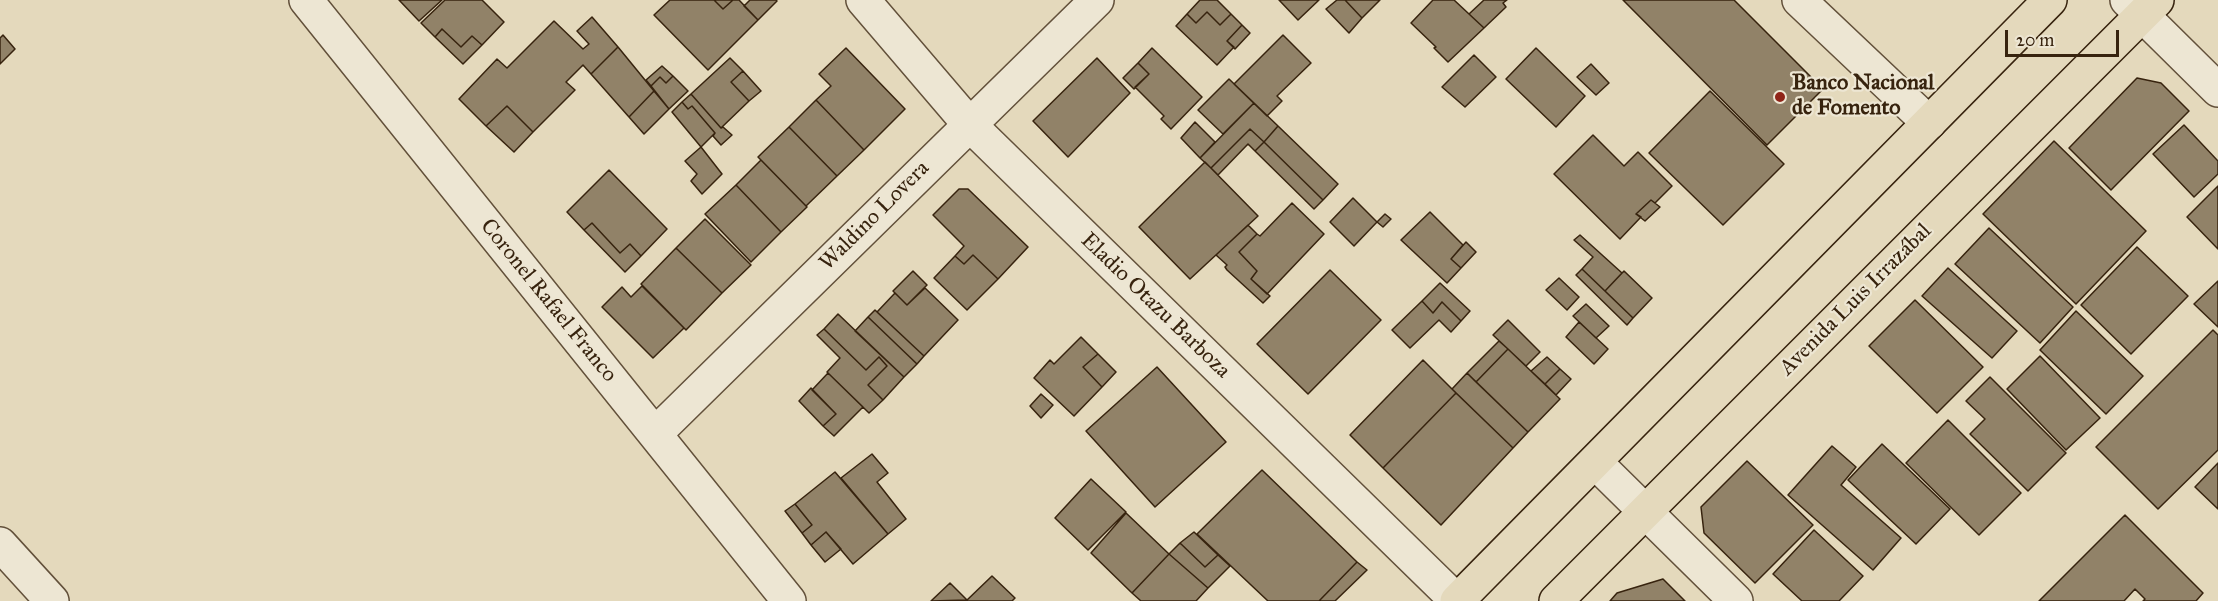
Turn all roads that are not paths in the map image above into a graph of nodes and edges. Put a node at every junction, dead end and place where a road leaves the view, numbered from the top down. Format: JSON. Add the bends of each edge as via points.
{"nodes":[{"id":1,"x":306,"y":0,"type":"edge"},
{"id":2,"x":863,"y":0,"type":"edge"},
{"id":3,"x":1097,"y":0,"type":"edge"},
{"id":4,"x":1799,"y":0,"type":"edge"},
{"id":5,"x":2050,"y":0,"type":"edge"},
{"id":6,"x":2142,"y":5,"type":"edge"},
{"id":7,"x":2218,"y":90,"type":"edge"},
{"id":8,"x":1929,"y":123,"type":"junction"},
{"id":9,"x":969,"y":124,"type":"junction"},
{"id":10,"x":655,"y":434,"type":"junction"},
{"id":11,"x":1595,"y":462,"type":"junction"},
{"id":12,"x":1644,"y":512,"type":"junction"},
{"id":13,"x":0,"y":544,"type":"edge"},
{"id":14,"x":52,"y":601,"type":"edge"},
{"id":15,"x":789,"y":601,"type":"edge"},
{"id":16,"x":1457,"y":601,"type":"edge"},
{"id":17,"x":1556,"y":601,"type":"edge"},
{"id":18,"x":1736,"y":601,"type":"edge"}],
"edges":[{"from":1,"to":10,"type":"street","name":"Coronel Rafael Franco"},
{"from":2,"to":9,"type":"street","name":"Eladio Otazu Barboza"},
{"from":3,"to":9,"type":"street","name":"Waldino Lovera"},
{"from":4,"to":8,"type":"street"},
{"from":5,"to":8,"type":"highway"},
{"from":6,"to":7,"type":"street"},
{"from":6,"to":12,"type":"highway","name":"Avenida Luis Irrazábal"},
{"from":8,"to":11,"type":"highway"},
{"from":9,"to":10,"type":"street","name":"Waldino Lovera"},
{"from":9,"to":16,"type":"street","name":"Eladio Otazu Barboza"},
{"from":10,"to":15,"type":"street","name":"Coronel Rafael Franco"},
{"from":11,"to":12,"type":"street"},
{"from":11,"to":16,"type":"highway"},
{"from":12,"to":17,"type":"highway","name":"Avenida Luis Irrazábal"},
{"from":12,"to":18,"type":"street"},
{"from":13,"to":14,"type":"street"}]}
